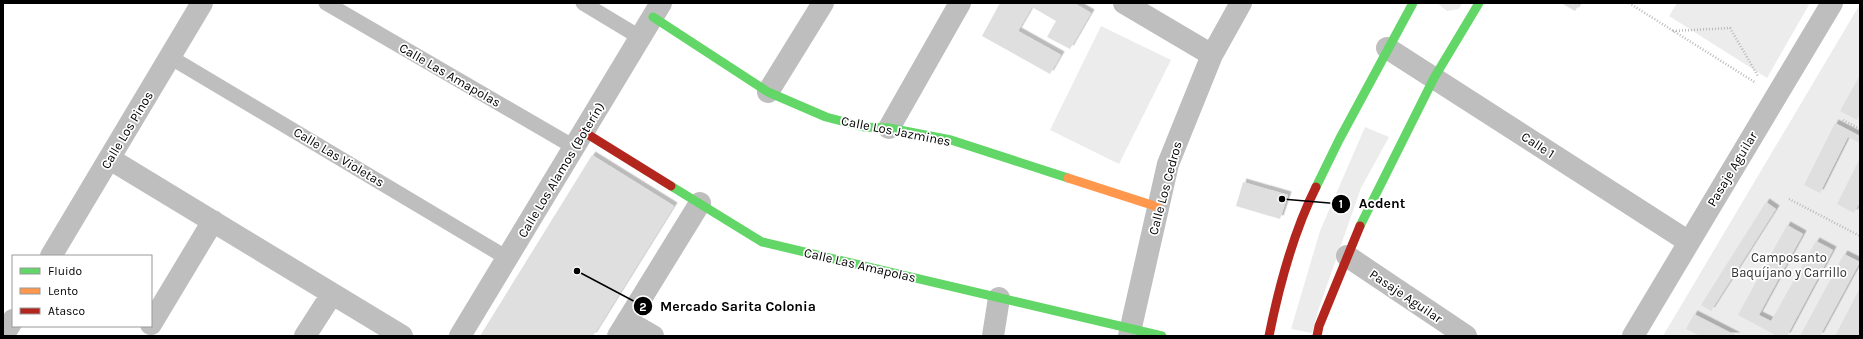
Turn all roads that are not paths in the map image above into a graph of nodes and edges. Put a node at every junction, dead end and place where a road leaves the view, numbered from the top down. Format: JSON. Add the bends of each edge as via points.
{"nodes":[{"id":1,"x":202,"y":3,"type":"edge"},
{"id":2,"x":326,"y":3,"type":"edge"},
{"id":3,"x":583,"y":3,"type":"edge"},
{"id":4,"x":822,"y":3,"type":"edge"},
{"id":5,"x":960,"y":3,"type":"edge"},
{"id":6,"x":1124,"y":3,"type":"edge"},
{"id":7,"x":1240,"y":3,"type":"edge"},
{"id":8,"x":1413,"y":3,"type":"edge"},
{"id":9,"x":1479,"y":3,"type":"edge"},
{"id":10,"x":1832,"y":3,"type":"edge"},
{"id":11,"x":657,"y":10,"type":"edge"},
{"id":12,"x":641,"y":38,"type":"junction"},
{"id":13,"x":1387,"y":48,"type":"junction"},
{"id":14,"x":1212,"y":55,"type":"junction"},
{"id":15,"x":170,"y":57,"type":"junction"},
{"id":16,"x":1434,"y":78,"type":"junction"},
{"id":17,"x":768,"y":92,"type":"junction"},
{"id":18,"x":888,"y":128,"type":"junction"},
{"id":19,"x":579,"y":139,"type":"junction"},
{"id":20,"x":110,"y":159,"type":"junction"},
{"id":21,"x":700,"y":203,"type":"junction"},
{"id":22,"x":1158,"y":207,"type":"junction"},
{"id":23,"x":213,"y":221,"type":"junction"},
{"id":24,"x":1688,"y":242,"type":"junction"},
{"id":25,"x":52,"y":255,"type":"edge"},
{"id":26,"x":1347,"y":256,"type":"junction"},
{"id":27,"x":507,"y":258,"type":"junction"},
{"id":28,"x":332,"y":294,"type":"junction"},
{"id":29,"x":998,"y":298,"type":"junction"},
{"id":30,"x":12,"y":322,"type":"edge"},
{"id":31,"x":152,"y":322,"type":"edge"},
{"id":32,"x":149,"y":327,"type":"edge"},
{"id":33,"x":622,"y":329,"type":"edge"},
{"id":34,"x":1129,"y":332,"type":"edge"},
{"id":35,"x":3,"y":336,"type":"edge"},
{"id":36,"x":144,"y":336,"type":"edge"},
{"id":37,"x":304,"y":336,"type":"edge"},
{"id":38,"x":402,"y":336,"type":"edge"},
{"id":39,"x":460,"y":336,"type":"edge"},
{"id":40,"x":653,"y":336,"type":"edge"},
{"id":41,"x":993,"y":336,"type":"edge"},
{"id":42,"x":1162,"y":336,"type":"edge"},
{"id":43,"x":1269,"y":336,"type":"edge"},
{"id":44,"x":1317,"y":336,"type":"edge"},
{"id":45,"x":1466,"y":336,"type":"edge"},
{"id":46,"x":1633,"y":336,"type":"edge"}],
"edges":[{"from":1,"to":15,"type":"street","name":"Calle Los Pinos"},
{"from":2,"to":19,"type":"lane","name":"Calle Las Amapolas"},
{"from":3,"to":12,"type":"lane"},
{"from":4,"to":17,"type":"street"},
{"from":5,"to":18,"type":"street"},
{"from":6,"to":14,"type":"street"},
{"from":7,"to":14,"type":"street","name":"Calle Los Cedros"},
{"from":8,"to":13,"type":"street"},
{"from":9,"to":16,"type":"street"},
{"from":10,"to":24,"type":"street","name":"Pasaje Aguilar","via":[[1771,92]]},
{"from":11,"to":12,"type":"street","name":"Calle Los Alamos (Boterín)"},
{"from":11,"to":17,"type":"street","name":"Calle Los Jazmines"},
{"from":12,"to":19,"type":"street","name":"Calle Los Alamos (Boterín)"},
{"from":13,"to":16,"type":"street","name":"Calle 1"},
{"from":13,"to":43,"type":"street","via":[[1314,191],[1294,242]]},
{"from":14,"to":22,"type":"street","name":"Calle Los Cedros","via":[[1168,164]]},
{"from":15,"to":20,"type":"street","name":"Calle Los Pinos"},
{"from":15,"to":27,"type":"lane","name":"Calle Las Violetas"},
{"from":16,"to":24,"type":"street","name":"Calle 1"},
{"from":16,"to":26,"type":"street","via":[[1365,212]]},
{"from":17,"to":18,"type":"street","name":"Calle Los Jazmines","via":[[826,117],[864,127]]},
{"from":18,"to":22,"type":"street","name":"Calle Los Jazmines","via":[[951,140]]},
{"from":19,"to":21,"type":"street","name":"Calle Las Amapolas"},
{"from":19,"to":27,"type":"street","name":"Calle Los Alamos (Boterín)"},
{"from":20,"to":23,"type":"street"},
{"from":20,"to":25,"type":"street","name":"Calle Los Pinos"},
{"from":21,"to":29,"type":"street","name":"Calle Las Amapolas","via":[[762,242]]},
{"from":21,"to":33,"type":"street"},
{"from":22,"to":34,"type":"street","name":"Calle Los Cedros"},
{"from":23,"to":28,"type":"street"},
{"from":23,"to":31,"type":"street"},
{"from":24,"to":46,"type":"street","name":"Pasaje Aguilar"},
{"from":26,"to":44,"type":"street"},
{"from":26,"to":45,"type":"street","name":"Pasaje Aguilar"},
{"from":27,"to":39,"type":"street","name":"Calle Los Alamos (Boterín)"},
{"from":28,"to":37,"type":"street"},
{"from":28,"to":38,"type":"street"},
{"from":29,"to":34,"type":"street","name":"Calle Las Amapolas"},
{"from":29,"to":41,"type":"street"},
{"from":30,"to":35,"type":"street"},
{"from":32,"to":36,"type":"street"},
{"from":33,"to":40,"type":"street"},
{"from":34,"to":42,"type":"street","name":"Calle Las Amapolas"}]}
